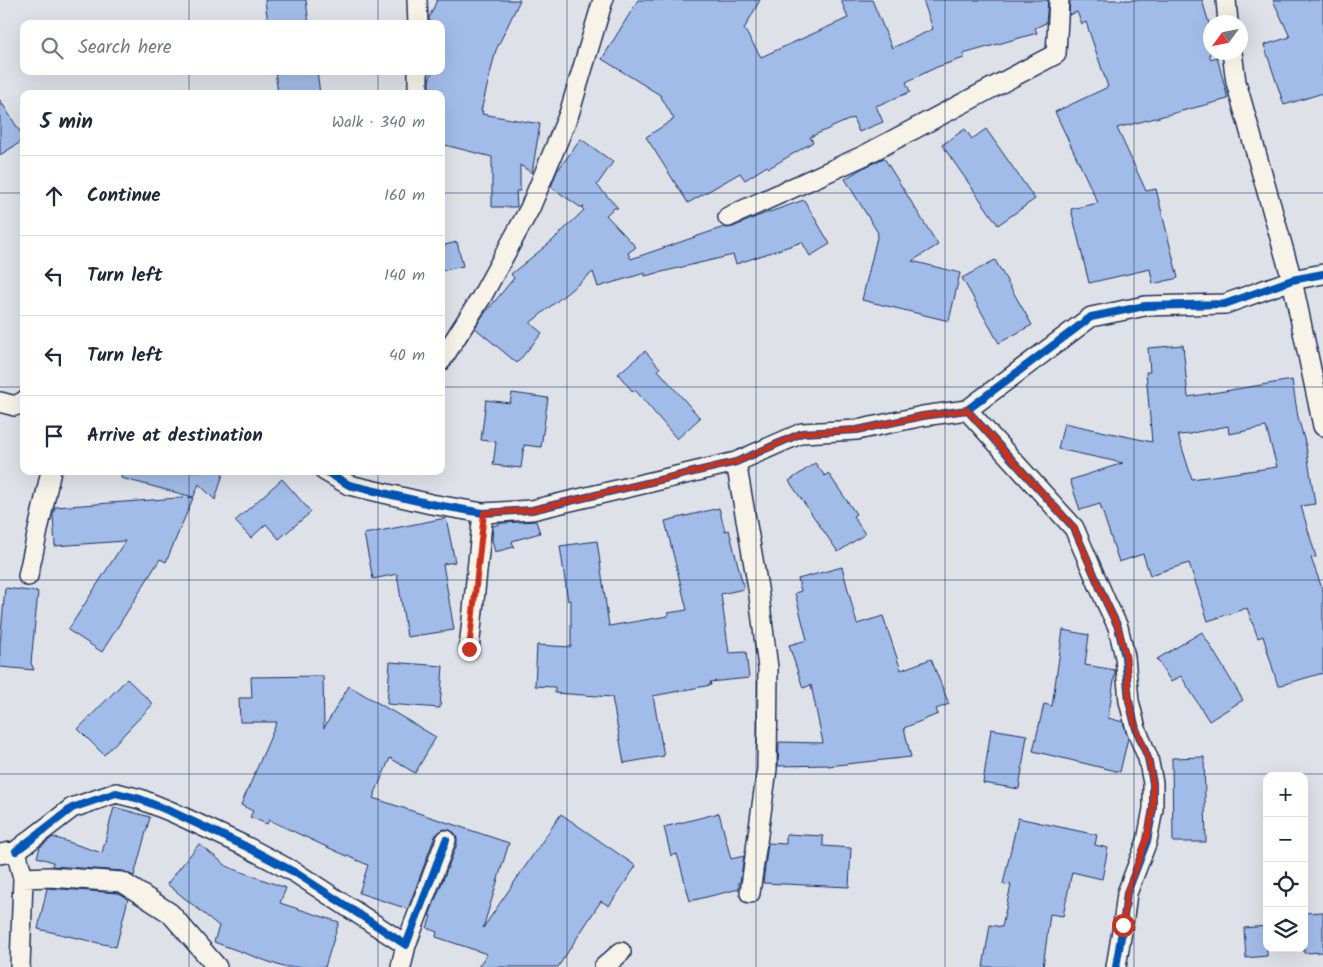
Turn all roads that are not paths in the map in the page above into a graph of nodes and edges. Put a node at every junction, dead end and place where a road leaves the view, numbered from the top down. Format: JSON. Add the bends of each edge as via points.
{"nodes":[{"id":1,"x":417,"y":0,"type":"edge"},
{"id":2,"x":603,"y":0,"type":"edge"},
{"id":3,"x":1059,"y":0,"type":"edge"},
{"id":4,"x":1226,"y":0,"type":"edge"},
{"id":5,"x":1227,"y":15,"type":"edge"},
{"id":6,"x":418,"y":20,"type":"edge"},
{"id":7,"x":1233,"y":60,"type":"edge"},
{"id":8,"x":418,"y":75,"type":"edge"},
{"id":9,"x":418,"y":90,"type":"edge"},
{"id":10,"x":728,"y":217,"type":"dead end"},
{"id":11,"x":1323,"y":274,"type":"edge"},
{"id":12,"x":1292,"y":280,"type":"junction"},
{"id":13,"x":445,"y":355,"type":"edge"},
{"id":14,"x":0,"y":402,"type":"edge"},
{"id":15,"x":20,"y":403,"type":"edge"},
{"id":16,"x":967,"y":410,"type":"junction"},
{"id":17,"x":1323,"y":426,"type":"edge"},
{"id":18,"x":736,"y":462,"type":"junction"},
{"id":19,"x":50,"y":475,"type":"edge"},
{"id":20,"x":343,"y":475,"type":"edge"},
{"id":21,"x":355,"y":478,"type":"edge"},
{"id":22,"x":484,"y":513,"type":"junction"},
{"id":23,"x":28,"y":576,"type":"dead end"},
{"id":24,"x":469,"y":649,"type":"dead end"},
{"id":25,"x":446,"y":840,"type":"dead end"},
{"id":26,"x":8,"y":852,"type":"edge"},
{"id":27,"x":23,"y":878,"type":"junction"},
{"id":28,"x":750,"y":893,"type":"dead end"},
{"id":29,"x":406,"y":945,"type":"junction"},
{"id":30,"x":621,"y":952,"type":"dead end"},
{"id":31,"x":20,"y":967,"type":"edge"},
{"id":32,"x":217,"y":967,"type":"edge"},
{"id":33,"x":401,"y":967,"type":"edge"},
{"id":34,"x":604,"y":967,"type":"edge"},
{"id":35,"x":1116,"y":967,"type":"edge"}],
"edges":[{"from":1,"to":6,"type":"street"},
{"from":2,"to":13,"type":"street","via":[[569,114],[530,208],[481,298]]},
{"from":3,"to":10,"type":"street","via":[[1056,54],[863,156]]},
{"from":4,"to":5,"type":"street"},
{"from":7,"to":12,"type":"street","via":[[1236,82]]},
{"from":8,"to":9,"type":"street"},
{"from":11,"to":12,"type":"street"},
{"from":12,"to":16,"type":"street","via":[[1225,304],[1144,306],[1091,317]]},
{"from":12,"to":17,"type":"street"},
{"from":14,"to":15,"type":"street","via":[[15,406]]},
{"from":16,"to":18,"type":"street","via":[[857,430],[802,433]]},
{"from":16,"to":35,"type":"street","via":[[1074,528],[1118,627],[1126,657],[1129,701],[1153,783],[1153,809],[1146,841],[1127,892]]},
{"from":18,"to":22,"type":"street","via":[[532,510]]},
{"from":18,"to":28,"type":"street","via":[[768,668],[767,768]]},
{"from":19,"to":23,"type":"street"},
{"from":20,"to":21,"type":"street"},
{"from":21,"to":22,"type":"street","via":[[431,504]]},
{"from":22,"to":24,"type":"street"},
{"from":25,"to":29,"type":"street"},
{"from":26,"to":27,"type":"street"},
{"from":26,"to":29,"type":"street","via":[[72,808],[116,793],[172,812],[245,846],[296,873]]},
{"from":27,"to":31,"type":"street"},
{"from":27,"to":32,"type":"street","via":[[122,882],[170,913]]},
{"from":29,"to":33,"type":"street"},
{"from":30,"to":34,"type":"street"}]}
